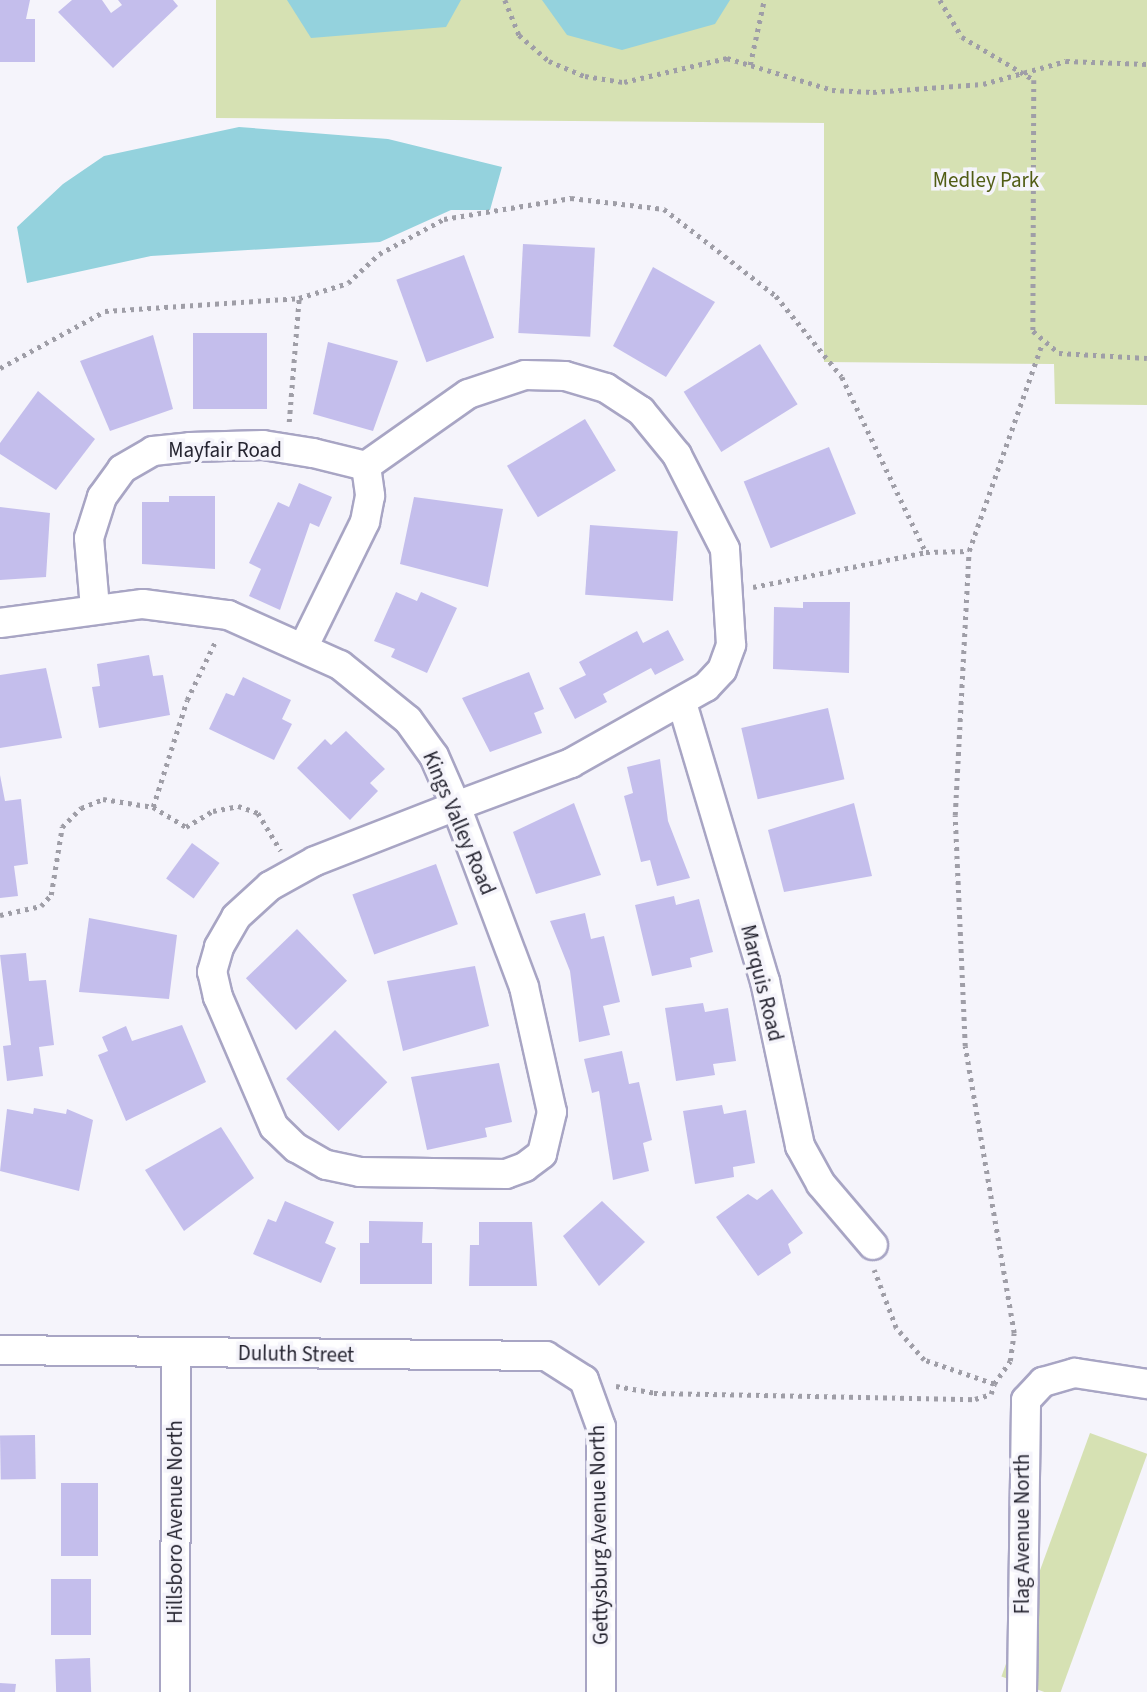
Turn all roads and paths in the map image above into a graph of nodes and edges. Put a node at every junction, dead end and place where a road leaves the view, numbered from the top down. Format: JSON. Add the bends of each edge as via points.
{"nodes":[{"id":1,"x":505,"y":0,"type":"edge"},
{"id":2,"x":764,"y":0,"type":"edge"},
{"id":3,"x":940,"y":0,"type":"edge"},
{"id":4,"x":1147,"y":64,"type":"edge"},
{"id":5,"x":750,"y":65,"type":"junction"},
{"id":6,"x":1025,"y":71,"type":"junction"},
{"id":7,"x":299,"y":298,"type":"junction"},
{"id":8,"x":1042,"y":344,"type":"junction"},
{"id":9,"x":1147,"y":358,"type":"edge"},
{"id":10,"x":0,"y":368,"type":"edge"},
{"id":11,"x":286,"y":448,"type":"junction"},
{"id":12,"x":366,"y":466,"type":"junction"},
{"id":13,"x":969,"y":551,"type":"junction"},
{"id":14,"x":926,"y":552,"type":"junction"},
{"id":15,"x":730,"y":591,"type":"junction"},
{"id":16,"x":95,"y":608,"type":"junction"},
{"id":17,"x":228,"y":615,"type":"junction"},
{"id":18,"x":0,"y":623,"type":"edge"},
{"id":19,"x":303,"y":648,"type":"junction"},
{"id":20,"x":682,"y":703,"type":"junction"},
{"id":21,"x":456,"y":806,"type":"junction"},
{"id":22,"x":153,"y":807,"type":"junction"},
{"id":23,"x":293,"y":873,"type":"junction"},
{"id":24,"x":0,"y":915,"type":"edge"},
{"id":25,"x":873,"y":1245,"type":"joint"},
{"id":26,"x":0,"y":1350,"type":"edge"},
{"id":27,"x":176,"y":1353,"type":"junction"},
{"id":28,"x":584,"y":1380,"type":"junction"},
{"id":29,"x":994,"y":1384,"type":"junction"},
{"id":30,"x":1147,"y":1384,"type":"edge"},
{"id":31,"x":175,"y":1692,"type":"edge"},
{"id":32,"x":601,"y":1692,"type":"edge"},
{"id":33,"x":1022,"y":1692,"type":"edge"}],
"edges":[{"from":1,"to":5,"type":"path","via":[[519,35],[550,61],[585,76],[657,77],[697,61],[727,58]]},
{"from":2,"to":5,"type":"path"},
{"from":3,"to":6,"type":"path","via":[[962,37]]},
{"from":4,"to":6,"type":"path","via":[[1078,60]]},
{"from":5,"to":6,"type":"path","via":[[832,90],[873,92],[946,89]]},
{"from":6,"to":8,"type":"path","via":[[1034,80],[1033,331]]},
{"from":7,"to":10,"type":"path","via":[[105,311]]},
{"from":7,"to":11,"type":"path","via":[[301,335]]},
{"from":7,"to":14,"type":"path","via":[[348,283],[379,254],[444,219],[571,198],[664,209],[776,296],[842,377]]},
{"from":8,"to":9,"type":"path","via":[[1059,353]]},
{"from":8,"to":13,"type":"path"},
{"from":11,"to":12,"type":"street","name":"Mayfair Road"},
{"from":11,"to":16,"type":"street","name":"Mayfair Road","via":[[153,451],[121,469],[102,497],[89,538]]},
{"from":12,"to":15,"type":"street","via":[[468,394],[496,382],[565,376],[606,387],[641,411],[677,455],[712,514]]},
{"from":12,"to":19,"type":"street","via":[[365,522]]},
{"from":13,"to":14,"type":"path"},
{"from":13,"to":29,"type":"path","via":[[955,815],[965,1046],[1014,1333],[1010,1361]]},
{"from":14,"to":15,"type":"path"},
{"from":15,"to":20,"type":"street","via":[[731,645],[722,670]]},
{"from":16,"to":17,"type":"street","name":"Kings Valley Road","via":[[184,605]]},
{"from":16,"to":18,"type":"street","name":"Kings Valley Road"},
{"from":17,"to":19,"type":"street","name":"Kings Valley Road"},
{"from":17,"to":22,"type":"path","via":[[187,700]]},
{"from":19,"to":21,"type":"street","name":"Kings Valley Road","via":[[340,665],[399,711],[434,756]]},
{"from":20,"to":21,"type":"street","via":[[572,763]]},
{"from":20,"to":25,"type":"street","name":"Marquis Road","via":[[765,981],[800,1146],[821,1184]]},
{"from":21,"to":23,"type":"street"},
{"from":21,"to":23,"type":"street","name":"Kings Valley Road","via":[[524,987],[552,1112],[542,1154],[506,1174],[360,1172],[326,1166],[296,1148],[274,1126],[212,972],[236,917]]},
{"from":22,"to":23,"type":"path","via":[[186,828],[213,811],[238,806],[258,813]]},
{"from":22,"to":24,"type":"path","via":[[103,799],[81,808],[62,827],[51,895],[41,906]]},
{"from":25,"to":29,"type":"path","via":[[875,1278],[896,1328],[924,1360]]},
{"from":26,"to":27,"type":"street","name":"Duluth Street"},
{"from":27,"to":28,"type":"street","name":"Duluth Street","via":[[547,1356]]},
{"from":27,"to":31,"type":"street","name":"Hillsboro Avenue North"},
{"from":28,"to":29,"type":"path","via":[[654,1393],[975,1399],[992,1394]]},
{"from":28,"to":32,"type":"street","name":"Gettysburg Avenue North","via":[[601,1427]]},
{"from":30,"to":33,"type":"street","name":"Flag Avenue North","via":[[1075,1373],[1043,1382],[1026,1400]]}]}
